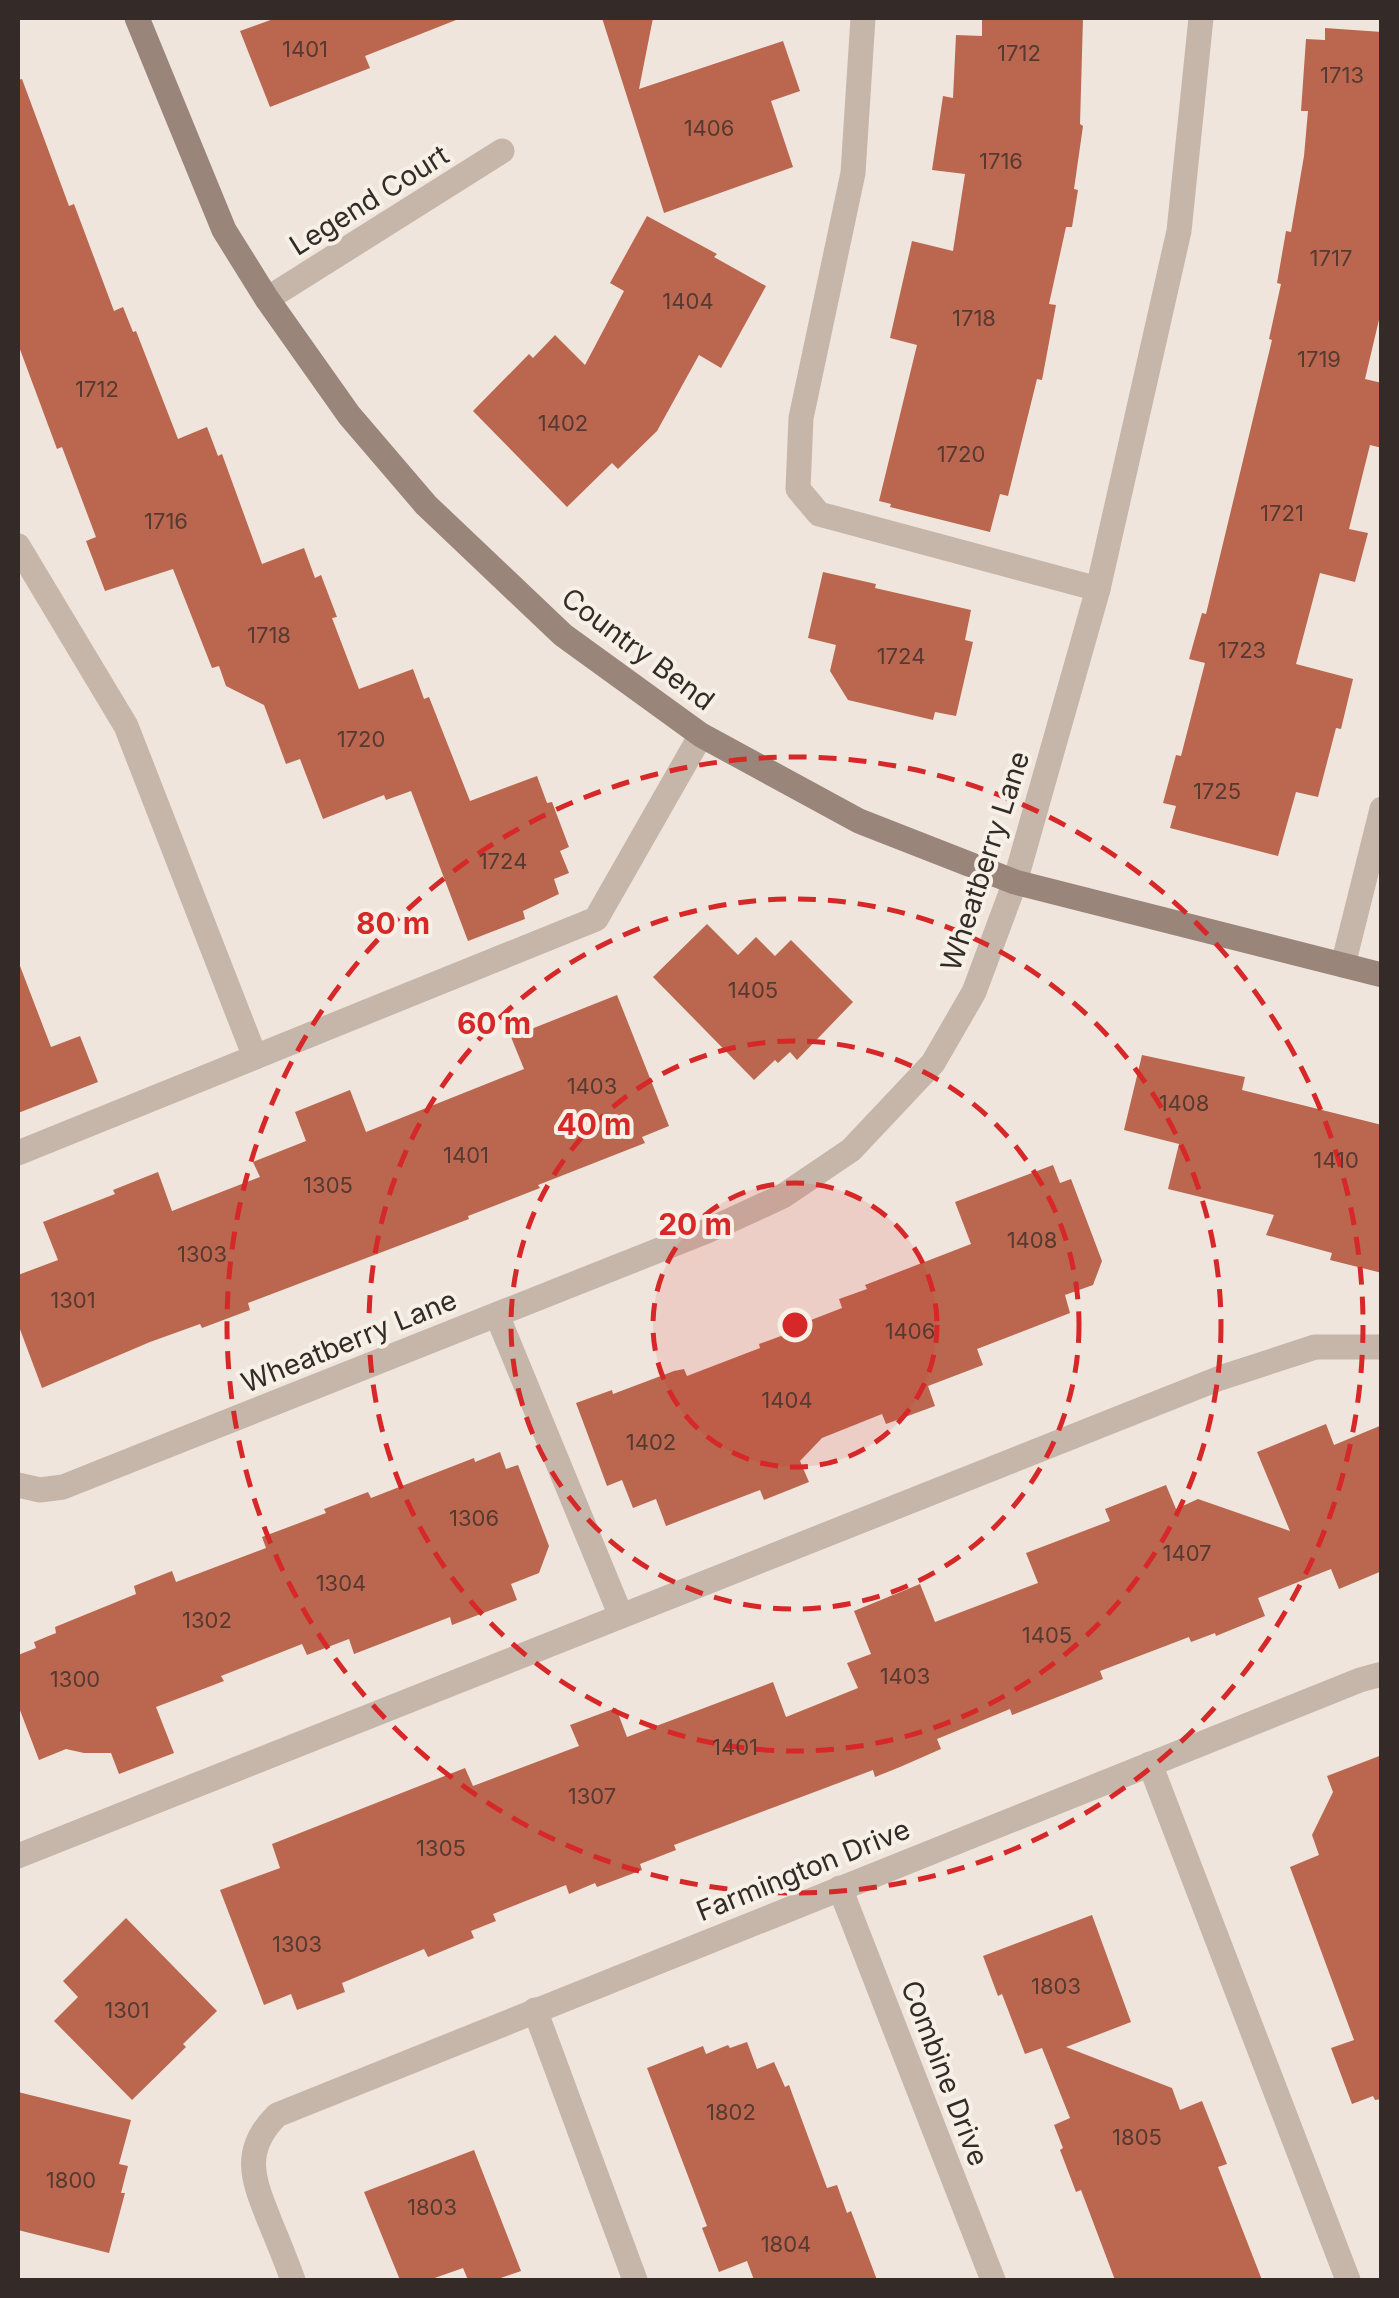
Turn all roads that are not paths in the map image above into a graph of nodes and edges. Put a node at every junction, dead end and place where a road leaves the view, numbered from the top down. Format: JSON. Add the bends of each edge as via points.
{"nodes":[{"id":1,"x":137,"y":18,"type":"edge"},
{"id":2,"x":862,"y":18,"type":"edge"},
{"id":3,"x":1202,"y":18,"type":"edge"},
{"id":4,"x":502,"y":152,"type":"dead end"},
{"id":5,"x":267,"y":299,"type":"junction"},
{"id":6,"x":18,"y":546,"type":"edge"},
{"id":7,"x":1098,"y":589,"type":"junction"},
{"id":8,"x":701,"y":735,"type":"junction"},
{"id":9,"x":1382,"y":810,"type":"edge"},
{"id":10,"x":1015,"y":882,"type":"junction"},
{"id":11,"x":1344,"y":965,"type":"junction"},
{"id":12,"x":1382,"y":975,"type":"edge"},
{"id":13,"x":255,"y":1056,"type":"junction"},
{"id":14,"x":18,"y":1152,"type":"edge"},
{"id":15,"x":497,"y":1315,"type":"junction"},
{"id":16,"x":1382,"y":1347,"type":"edge"},
{"id":17,"x":18,"y":1486,"type":"edge"},
{"id":18,"x":622,"y":1616,"type":"junction"},
{"id":19,"x":1382,"y":1674,"type":"edge"},
{"id":20,"x":1150,"y":1764,"type":"junction"},
{"id":21,"x":18,"y":1856,"type":"edge"},
{"id":22,"x":840,"y":1888,"type":"junction"},
{"id":23,"x":535,"y":2010,"type":"junction"},
{"id":24,"x":294,"y":2280,"type":"edge"},
{"id":25,"x":636,"y":2280,"type":"edge"},
{"id":26,"x":994,"y":2280,"type":"edge"},
{"id":27,"x":1348,"y":2280,"type":"edge"}],
"edges":[{"from":1,"to":5,"type":"street","name":"Country Bend","via":[[224,230]]},
{"from":2,"to":7,"type":"street","via":[[853,173],[801,418],[798,489],[820,514]]},
{"from":3,"to":7,"type":"street","name":"Wheatberry Lane","via":[[1180,231]]},
{"from":4,"to":5,"type":"street","name":"Legend Court"},
{"from":5,"to":8,"type":"street","name":"Country Bend","via":[[349,415],[426,506],[564,635]]},
{"from":6,"to":13,"type":"street","via":[[126,726]]},
{"from":7,"to":10,"type":"street","name":"Wheatberry Lane"},
{"from":8,"to":10,"type":"street","name":"Country Bend","via":[[860,821]]},
{"from":8,"to":13,"type":"street","via":[[596,919]]},
{"from":9,"to":11,"type":"street"},
{"from":10,"to":11,"type":"street","name":"Country Bend"},
{"from":10,"to":15,"type":"street","name":"Wheatberry Lane","via":[[974,992],[933,1063],[852,1150],[783,1196]]},
{"from":11,"to":12,"type":"street","name":"Country Bend"},
{"from":13,"to":14,"type":"street"},
{"from":15,"to":17,"type":"street","name":"Wheatberry Lane","via":[[63,1488]]},
{"from":15,"to":18,"type":"street"},
{"from":16,"to":18,"type":"street","via":[[1315,1347],[1220,1378]]},
{"from":18,"to":21,"type":"street"},
{"from":19,"to":20,"type":"street","name":"Farmington Drive"},
{"from":20,"to":22,"type":"street","name":"Farmington Drive"},
{"from":20,"to":27,"type":"street"},
{"from":22,"to":23,"type":"street","name":"Farmington Drive"},
{"from":22,"to":26,"type":"street","name":"Combine Drive"},
{"from":23,"to":24,"type":"street","name":"Farmington Drive","via":[[276,2115],[259,2138],[252,2182]]},
{"from":23,"to":25,"type":"street"}]}
